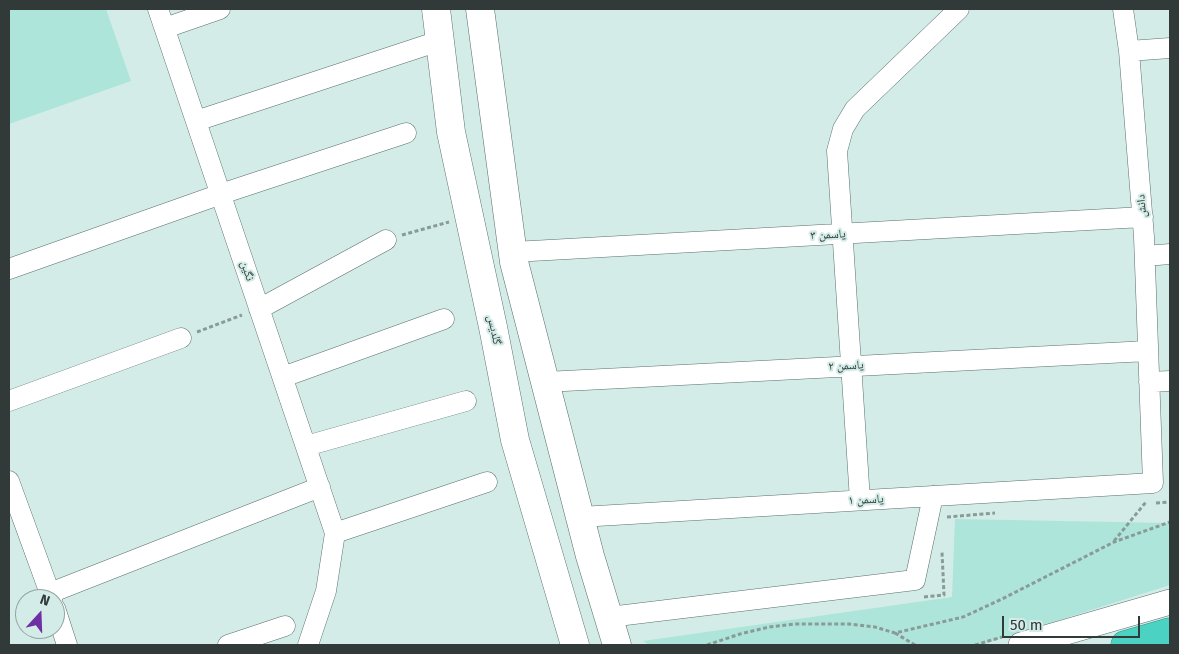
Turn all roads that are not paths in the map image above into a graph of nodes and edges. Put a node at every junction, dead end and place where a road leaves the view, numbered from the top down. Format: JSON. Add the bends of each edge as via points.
{"nodes":[{"id":1,"x":158,"y":9,"type":"edge"},
{"id":2,"x":220,"y":9,"type":"edge"},
{"id":3,"x":436,"y":9,"type":"edge"},
{"id":4,"x":480,"y":9,"type":"edge"},
{"id":5,"x":959,"y":9,"type":"edge"},
{"id":6,"x":1123,"y":9,"type":"edge"},
{"id":7,"x":165,"y":28,"type":"junction"},
{"id":8,"x":439,"y":41,"type":"junction"},
{"id":9,"x":1170,"y":48,"type":"edge"},
{"id":10,"x":1129,"y":51,"type":"junction"},
{"id":11,"x":196,"y":121,"type":"junction"},
{"id":12,"x":406,"y":134,"type":"dead end"},
{"id":13,"x":221,"y":194,"type":"junction"},
{"id":14,"x":1142,"y":217,"type":"junction"},
{"id":15,"x":842,"y":234,"type":"junction"},
{"id":16,"x":386,"y":240,"type":"road end"},
{"id":17,"x":513,"y":252,"type":"junction"},
{"id":18,"x":1170,"y":254,"type":"edge"},
{"id":19,"x":1145,"y":256,"type":"junction"},
{"id":20,"x":9,"y":269,"type":"edge"},
{"id":21,"x":259,"y":309,"type":"junction"},
{"id":22,"x":444,"y":320,"type":"dead end"},
{"id":23,"x":182,"y":338,"type":"road end"},
{"id":24,"x":1148,"y":351,"type":"junction"},
{"id":25,"x":851,"y":366,"type":"junction"},
{"id":26,"x":283,"y":378,"type":"junction"},
{"id":27,"x":1170,"y":381,"type":"edge"},
{"id":28,"x":545,"y":382,"type":"junction"},
{"id":29,"x":1149,"y":382,"type":"junction"},
{"id":30,"x":9,"y":401,"type":"edge"},
{"id":31,"x":466,"y":402,"type":"dead end"},
{"id":32,"x":306,"y":446,"type":"junction"},
{"id":33,"x":9,"y":482,"type":"edge"},
{"id":34,"x":487,"y":482,"type":"dead end"},
{"id":35,"x":1153,"y":483,"type":"joint"},
{"id":36,"x":320,"y":488,"type":"junction"},
{"id":37,"x":933,"y":496,"type":"junction"},
{"id":38,"x":860,"y":500,"type":"junction"},
{"id":39,"x":580,"y":517,"type":"junction"},
{"id":40,"x":335,"y":533,"type":"junction"},
{"id":41,"x":48,"y":589,"type":"edge"},
{"id":42,"x":65,"y":595,"type":"edge"},
{"id":43,"x":1170,"y":602,"type":"edge"},
{"id":44,"x":609,"y":617,"type":"junction"},
{"id":45,"x":285,"y":626,"type":"dead end"},
{"id":46,"x":1170,"y":632,"type":"edge"},
{"id":47,"x":228,"y":645,"type":"edge"},
{"id":48,"x":308,"y":645,"type":"edge"},
{"id":49,"x":575,"y":645,"type":"edge"},
{"id":50,"x":617,"y":645,"type":"edge"},
{"id":51,"x":1021,"y":645,"type":"edge"},
{"id":52,"x":1125,"y":645,"type":"edge"}],
"edges":[{"from":1,"to":7,"type":"street","name":"نگین"},
{"from":2,"to":7,"type":"street"},
{"from":3,"to":8,"type":"main road","name":"گلدیس"},
{"from":4,"to":17,"type":"main road"},
{"from":5,"to":15,"type":"street","via":[[855,109],[843,129],[837,151]]},
{"from":6,"to":10,"type":"street","name":"دانش"},
{"from":7,"to":11,"type":"street","name":"نگین"},
{"from":8,"to":11,"type":"street"},
{"from":8,"to":49,"type":"main road","name":"گلدیس","via":[[450,132],[515,440]]},
{"from":9,"to":10,"type":"street"},
{"from":10,"to":14,"type":"street","name":"دانش"},
{"from":11,"to":13,"type":"street","name":"نگین"},
{"from":12,"to":13,"type":"street"},
{"from":13,"to":20,"type":"street"},
{"from":13,"to":21,"type":"street","name":"نگین"},
{"from":14,"to":15,"type":"street","name":"یاسمن ۳"},
{"from":14,"to":19,"type":"street","name":"دانش"},
{"from":15,"to":17,"type":"street","name":"یاسمن ۳"},
{"from":15,"to":25,"type":"street"},
{"from":16,"to":21,"type":"street"},
{"from":17,"to":28,"type":"main road"},
{"from":18,"to":19,"type":"street"},
{"from":19,"to":24,"type":"street","name":"دانش"},
{"from":21,"to":26,"type":"street","name":"نگین"},
{"from":22,"to":26,"type":"street"},
{"from":23,"to":30,"type":"street"},
{"from":24,"to":25,"type":"street","name":"یاسمن ۲"},
{"from":24,"to":29,"type":"street","name":"دانش"},
{"from":25,"to":28,"type":"street","name":"یاسمن ۲"},
{"from":25,"to":38,"type":"street"},
{"from":26,"to":32,"type":"street","name":"نگین"},
{"from":27,"to":29,"type":"street"},
{"from":28,"to":39,"type":"main road"},
{"from":29,"to":35,"type":"street","name":"دانش"},
{"from":31,"to":32,"type":"street"},
{"from":32,"to":36,"type":"street","name":"نگین"},
{"from":33,"to":41,"type":"street"},
{"from":34,"to":40,"type":"street"},
{"from":35,"to":37,"type":"street","name":"یاسمن ۱"},
{"from":36,"to":40,"type":"street","name":"نگین"},
{"from":36,"to":42,"type":"street"},
{"from":37,"to":38,"type":"street","name":"یاسمن ۱"},
{"from":37,"to":44,"type":"street","via":[[915,580]]},
{"from":38,"to":39,"type":"street","name":"یاسمن ۱"},
{"from":39,"to":44,"type":"main road"},
{"from":40,"to":48,"type":"street","via":[[326,591]]},
{"from":43,"to":51,"type":"street"},
{"from":44,"to":50,"type":"main road"},
{"from":45,"to":47,"type":"street"},
{"from":46,"to":52,"type":"highway"}]}
